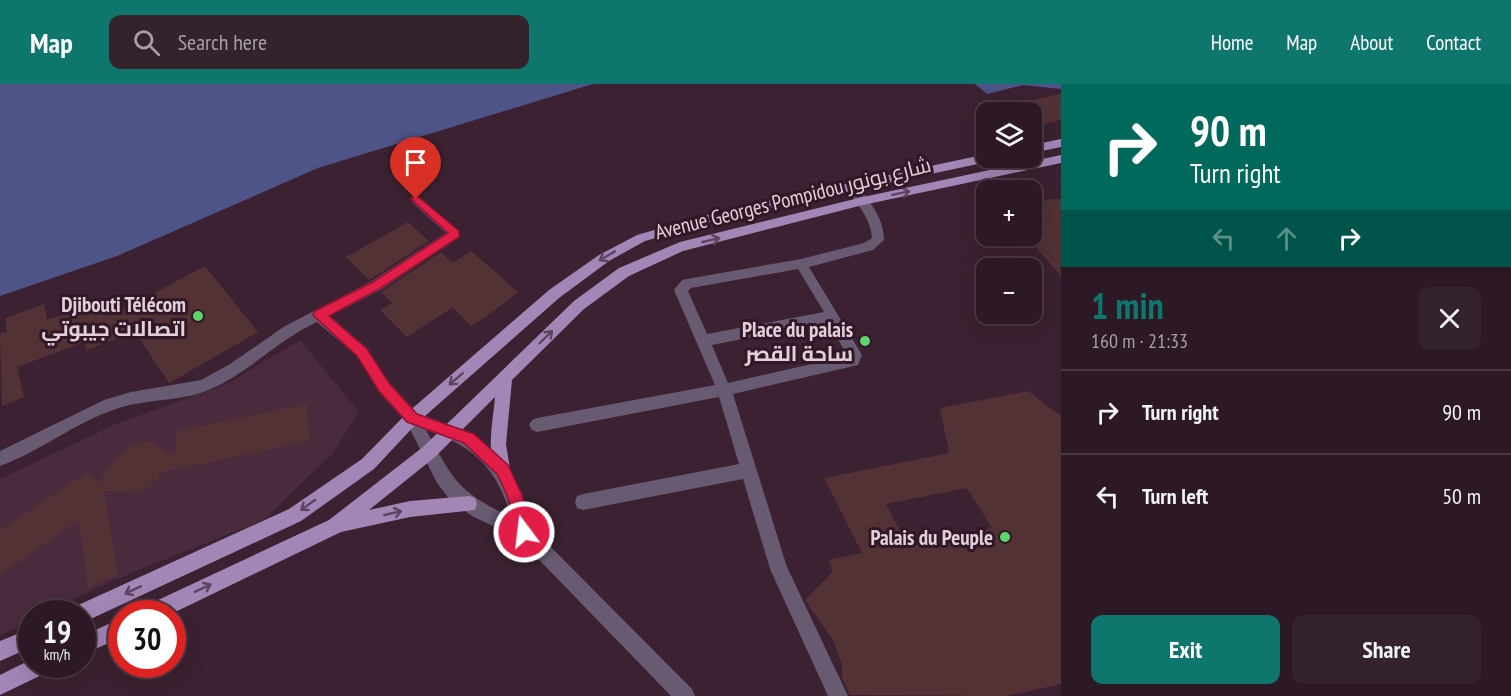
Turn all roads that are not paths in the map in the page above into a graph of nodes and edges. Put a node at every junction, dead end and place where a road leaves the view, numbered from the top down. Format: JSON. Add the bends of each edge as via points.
{"nodes":[{"id":1,"x":1059,"y":146,"type":"edge"},
{"id":2,"x":1042,"y":148,"type":"edge"},
{"id":3,"x":1061,"y":159,"type":"edge"},
{"id":4,"x":976,"y":160,"type":"edge"},
{"id":5,"x":850,"y":185,"type":"junction"},
{"id":6,"x":416,"y":199,"type":"dead end"},
{"id":7,"x":863,"y":201,"type":"junction"},
{"id":8,"x":641,"y":238,"type":"junction"},
{"id":9,"x":658,"y":255,"type":"junction"},
{"id":10,"x":801,"y":264,"type":"junction"},
{"id":11,"x":320,"y":315,"type":"junction"},
{"id":12,"x":832,"y":316,"type":"junction"},
{"id":13,"x":703,"y":341,"type":"junction"},
{"id":14,"x":505,"y":378,"type":"junction"},
{"id":15,"x":724,"y":390,"type":"junction"},
{"id":16,"x":412,"y":418,"type":"junction"},
{"id":17,"x":537,"y":425,"type":"dead end"},
{"id":18,"x":453,"y":431,"type":"junction"},
{"id":19,"x":429,"y":452,"type":"junction"},
{"id":20,"x":0,"y":459,"type":"edge"},
{"id":21,"x":502,"y":470,"type":"junction"},
{"id":22,"x":749,"y":470,"type":"junction"},
{"id":23,"x":583,"y":502,"type":"dead end"},
{"id":24,"x":469,"y":504,"type":"junction"},
{"id":25,"x":335,"y":526,"type":"junction"},
{"id":26,"x":524,"y":532,"type":"junction"},
{"id":27,"x":179,"y":600,"type":"edge"},
{"id":28,"x":96,"y":607,"type":"edge"},
{"id":29,"x":18,"y":643,"type":"edge"},
{"id":30,"x":0,"y":651,"type":"edge"},
{"id":31,"x":18,"y":676,"type":"edge"},
{"id":32,"x":0,"y":685,"type":"edge"},
{"id":33,"x":685,"y":696,"type":"edge"},
{"id":34,"x":838,"y":696,"type":"edge"}],
"edges":[{"from":1,"to":2,"type":"main road"},
{"from":7,"to":3,"type":"main road","name":"Avenue Georges Pompidou شارع بونور","one_way":true},
{"from":4,"to":5,"type":"main road","name":"Avenue Georges Pompidou شارع بونور"},
{"from":5,"to":7,"type":"street"},
{"from":5,"to":8,"type":"main road","name":"Avenue Georges Pompidou شارع بونور"},
{"from":6,"to":11,"type":"street","via":[[455,234],[377,285]]},
{"from":9,"to":7,"type":"main road","name":"Avenue Georges Pompidou شارع بونور","one_way":true},
{"from":7,"to":10,"type":"street","via":[[879,231],[878,240],[868,247]]},
{"from":8,"to":9,"type":"main road"},
{"from":8,"to":16,"type":"main road","name":"Avenue Georges Pompidou شارع بونور","one_way":true,"via":[[604,258],[554,294]]},
{"from":14,"to":9,"type":"main road","name":"Avenue Georges Pompidou شارع بونور","one_way":true,"via":[[579,305],[624,272]]},
{"from":10,"to":12,"type":"street"},
{"from":10,"to":13,"type":"street","via":[[683,286],[681,290]]},
{"from":11,"to":16,"type":"street","via":[[362,352],[384,387]]},
{"from":11,"to":20,"type":"street","via":[[299,323],[228,374],[204,386],[123,400],[97,409]]},
{"from":12,"to":13,"type":"street"},
{"from":12,"to":15,"type":"street","via":[[855,355],[853,361]]},
{"from":13,"to":15,"type":"street"},
{"from":14,"to":18,"type":"main road","name":"Avenue Georges Pompidou شارع بونور"},
{"from":14,"to":21,"type":"main road","via":[[498,444]]},
{"from":15,"to":17,"type":"street"},
{"from":15,"to":22,"type":"street"},
{"from":16,"to":18,"type":"street"},
{"from":16,"to":19,"type":"street"},
{"from":16,"to":28,"type":"main road","name":"Avenue Georges Pompidou شارع بونور","one_way":true,"via":[[368,464],[295,515]]},
{"from":18,"to":19,"type":"main road","name":"Avenue Georges Pompidou شارع بونور"},
{"from":18,"to":21,"type":"street","via":[[469,438]]},
{"from":19,"to":24,"type":"street","via":[[443,478]]},
{"from":19,"to":25,"type":"main road","name":"Avenue Georges Pompidou شارع بونور"},
{"from":21,"to":26,"type":"street"},
{"from":22,"to":23,"type":"street"},
{"from":22,"to":34,"type":"street","via":[[779,569]]},
{"from":25,"to":24,"type":"main road","one_way":true,"via":[[410,509]]},
{"from":24,"to":26,"type":"street"},
{"from":27,"to":25,"type":"main road","name":"Avenue Georges Pompidou شارع بونور","one_way":true},
{"from":26,"to":33,"type":"street"},
{"from":29,"to":30,"type":"main road"},
{"from":31,"to":32,"type":"main road"}]}
